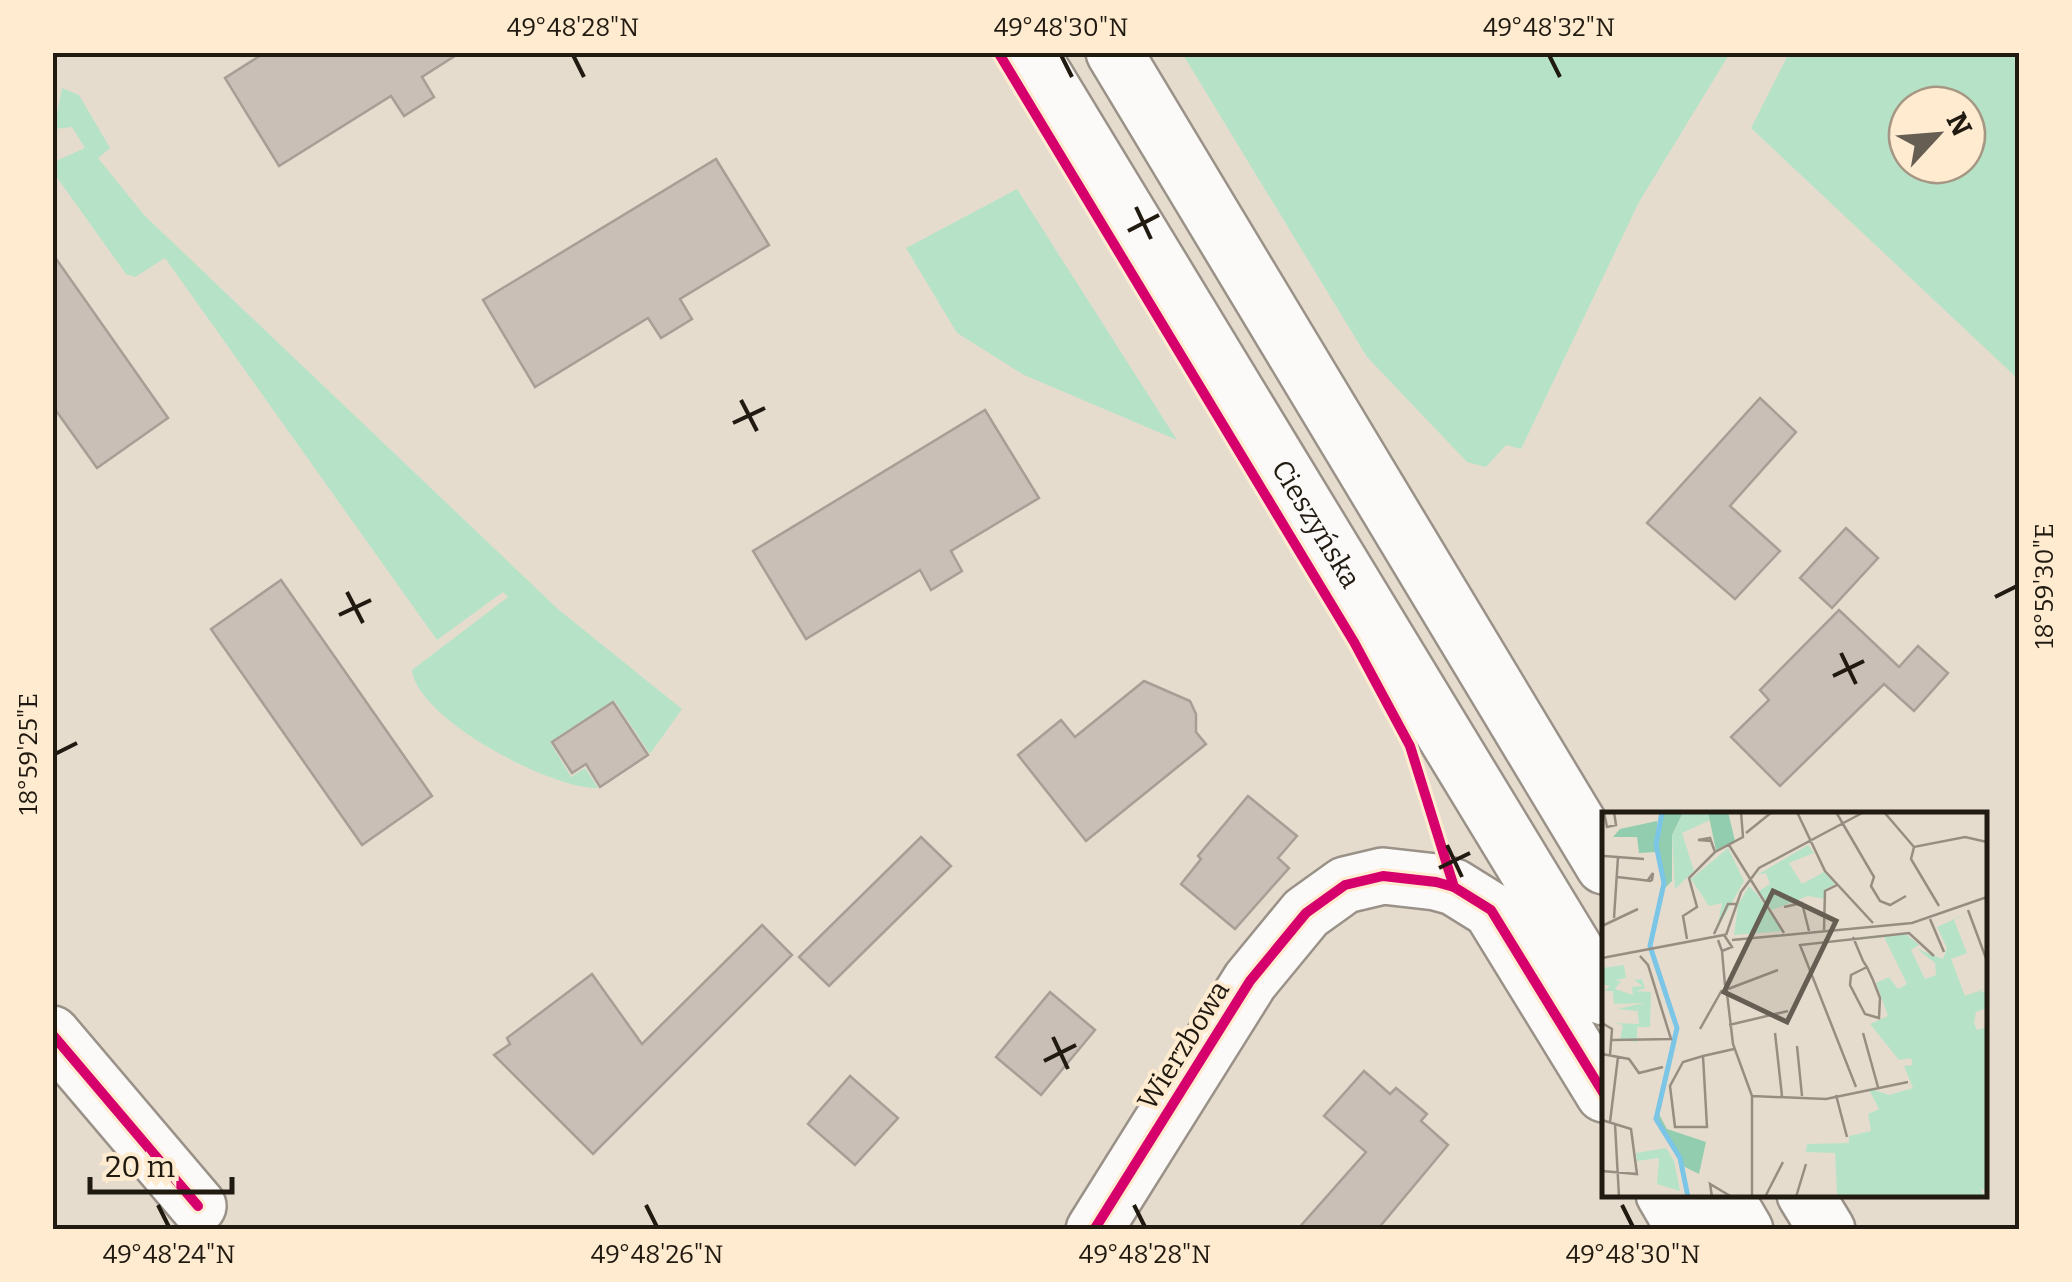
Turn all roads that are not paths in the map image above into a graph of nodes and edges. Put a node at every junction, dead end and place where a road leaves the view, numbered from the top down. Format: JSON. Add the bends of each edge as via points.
{"nodes":[{"id":1,"x":1030,"y":52,"type":"edge"},
{"id":2,"x":1114,"y":52,"type":"edge"},
{"id":3,"x":1602,"y":863,"type":"edge"},
{"id":4,"x":1602,"y":994,"type":"edge"},
{"id":5,"x":52,"y":1034,"type":"edge"},
{"id":6,"x":1602,"y":1091,"type":"edge"},
{"id":7,"x":1666,"y":1197,"type":"edge"},
{"id":8,"x":1726,"y":1197,"type":"edge"},
{"id":9,"x":1807,"y":1197,"type":"edge"},
{"id":10,"x":198,"y":1206,"type":"dead end"},
{"id":11,"x":1094,"y":1230,"type":"edge"},
{"id":12,"x":1685,"y":1230,"type":"edge"},
{"id":13,"x":1745,"y":1230,"type":"edge"},
{"id":14,"x":1826,"y":1230,"type":"edge"}],
"edges":[{"from":1,"to":4,"type":"main road","name":"Cieszyńska"},
{"from":2,"to":3,"type":"main road"},
{"from":5,"to":10,"type":"main road"},
{"from":6,"to":11,"type":"main road","name":"Wierzbowa","via":[[1491,910],[1454,888],[1382,876],[1345,886],[1306,913],[1250,981]]},
{"from":7,"to":12,"type":"main road"},
{"from":8,"to":13,"type":"main road"},
{"from":9,"to":14,"type":"main road"}]}
